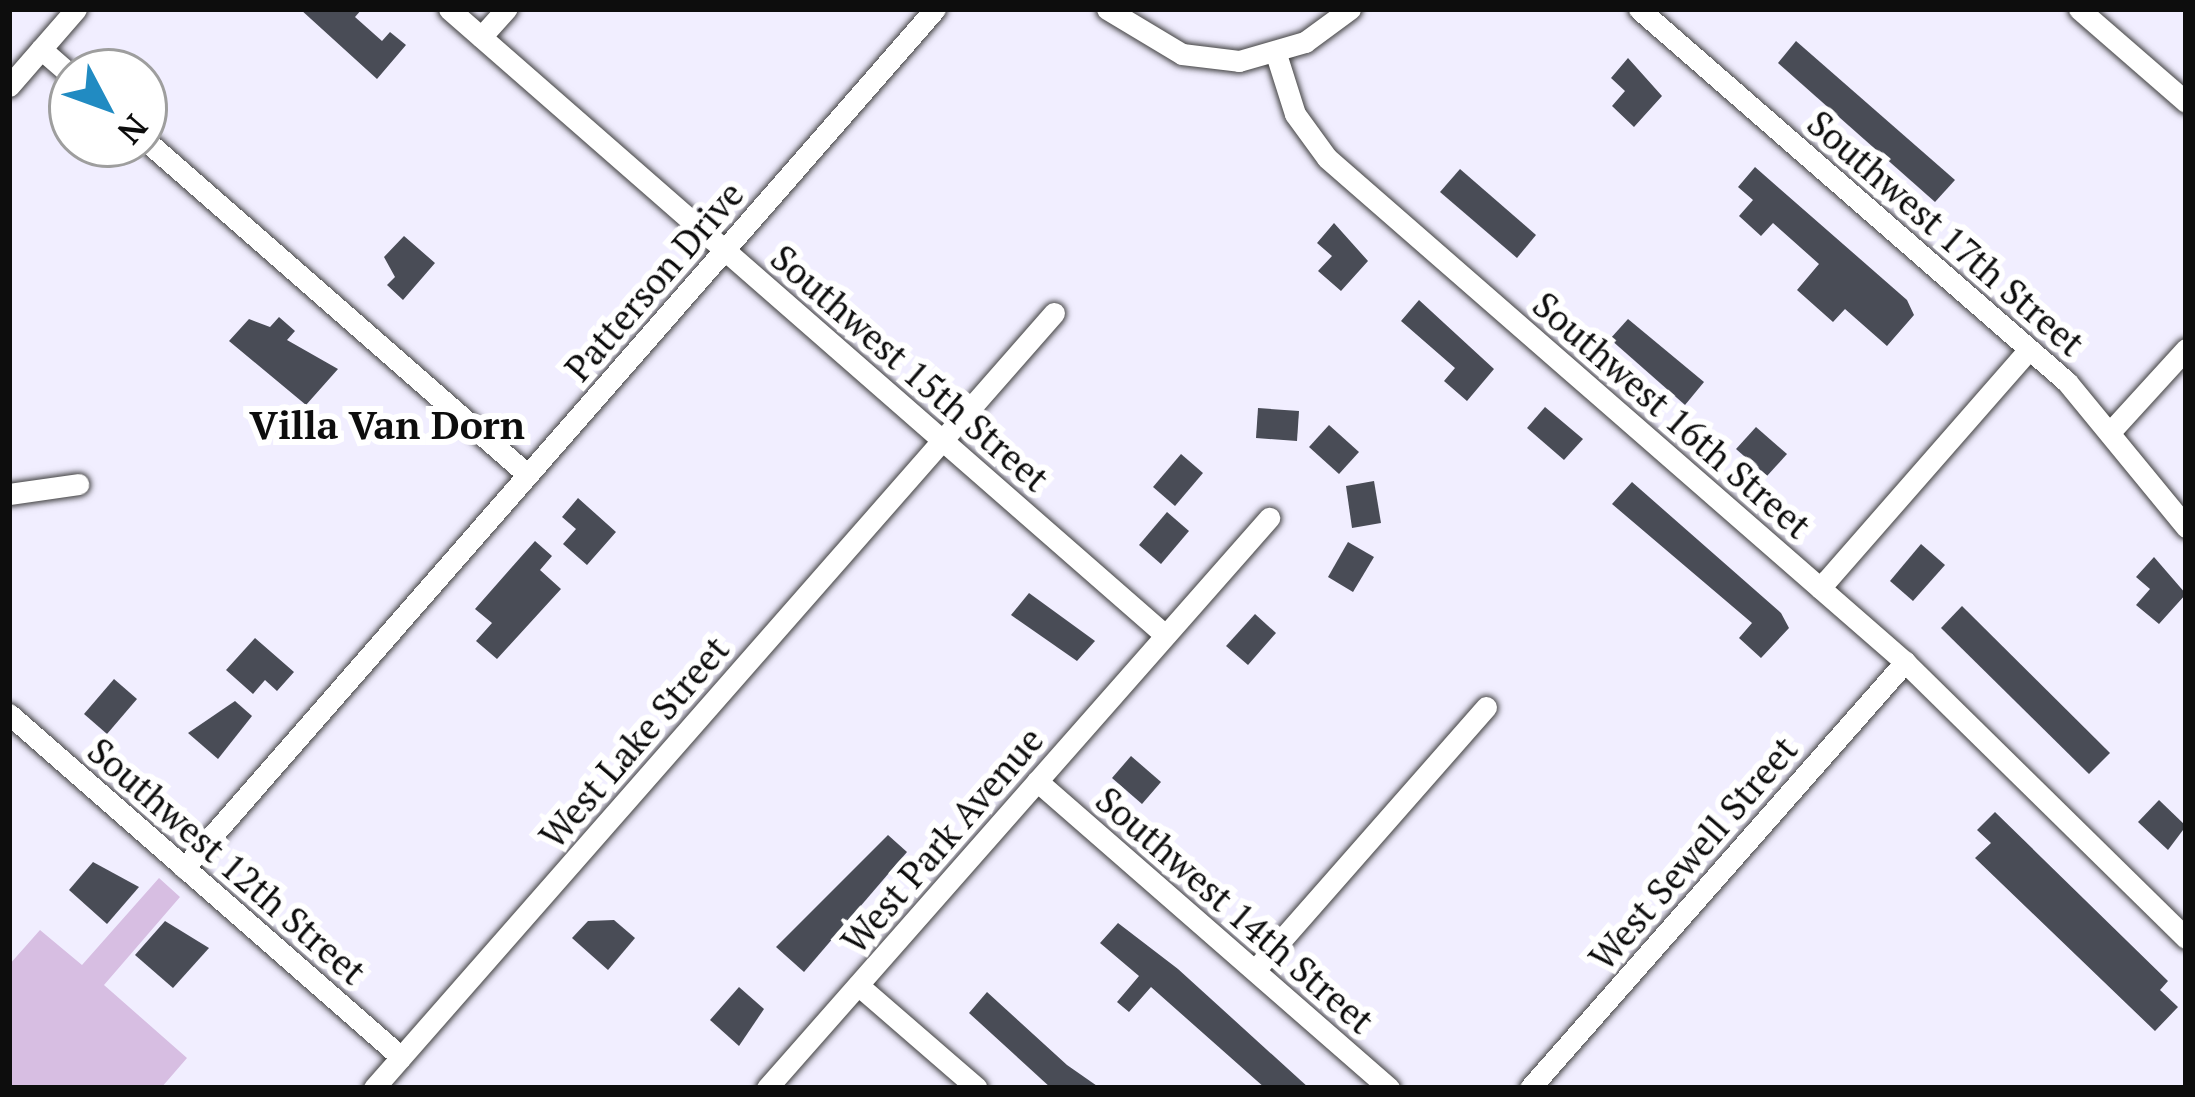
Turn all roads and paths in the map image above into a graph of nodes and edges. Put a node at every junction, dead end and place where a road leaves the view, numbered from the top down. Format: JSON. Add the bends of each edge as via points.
{"nodes":[{"id":1,"x":76,"y":9,"type":"edge"},
{"id":2,"x":449,"y":9,"type":"edge"},
{"id":3,"x":506,"y":9,"type":"edge"},
{"id":4,"x":935,"y":9,"type":"edge"},
{"id":5,"x":1107,"y":9,"type":"edge"},
{"id":6,"x":1350,"y":9,"type":"edge"},
{"id":7,"x":1639,"y":9,"type":"edge"},
{"id":8,"x":2079,"y":9,"type":"edge"},
{"id":9,"x":481,"y":37,"type":"junction"},
{"id":10,"x":41,"y":49,"type":"junction"},
{"id":11,"x":1276,"y":53,"type":"junction"},
{"id":12,"x":48,"y":55,"type":"edge"},
{"id":13,"x":9,"y":86,"type":"edge"},
{"id":14,"x":2186,"y":102,"type":"edge"},
{"id":15,"x":168,"y":160,"type":"edge"},
{"id":16,"x":725,"y":250,"type":"junction"},
{"id":17,"x":1054,"y":313,"type":"dead end"},
{"id":18,"x":2029,"y":349,"type":"junction"},
{"id":19,"x":2186,"y":349,"type":"edge"},
{"id":20,"x":2110,"y":430,"type":"junction"},
{"id":21,"x":942,"y":440,"type":"junction"},
{"id":22,"x":528,"y":475,"type":"junction"},
{"id":23,"x":78,"y":484,"type":"dead end"},
{"id":24,"x":9,"y":494,"type":"edge"},
{"id":25,"x":1269,"y":518,"type":"dead end"},
{"id":26,"x":2186,"y":527,"type":"edge"},
{"id":27,"x":1820,"y":587,"type":"junction"},
{"id":28,"x":1166,"y":635,"type":"junction"},
{"id":29,"x":1906,"y":662,"type":"junction"},
{"id":30,"x":1486,"y":707,"type":"dead end"},
{"id":31,"x":9,"y":714,"type":"edge"},
{"id":32,"x":1037,"y":781,"type":"junction"},
{"id":33,"x":184,"y":868,"type":"junction"},
{"id":34,"x":2186,"y":938,"type":"edge"},
{"id":35,"x":1255,"y":970,"type":"junction"},
{"id":36,"x":858,"y":985,"type":"junction"},
{"id":37,"x":401,"y":1058,"type":"junction"},
{"id":38,"x":374,"y":1088,"type":"edge"},
{"id":39,"x":767,"y":1088,"type":"edge"},
{"id":40,"x":976,"y":1088,"type":"edge"},
{"id":41,"x":1389,"y":1088,"type":"edge"},
{"id":42,"x":1530,"y":1088,"type":"edge"}],
"edges":[{"from":1,"to":10,"type":"street"},
{"from":2,"to":9,"type":"street","name":"Southwest 15th Street"},
{"from":3,"to":9,"type":"street"},
{"from":4,"to":16,"type":"street","name":"Patterson Drive"},
{"from":5,"to":11,"type":"street","via":[[1182,54]]},
{"from":6,"to":11,"type":"street"},
{"from":7,"to":18,"type":"street","name":"Southwest 17th Street"},
{"from":8,"to":14,"type":"street"},
{"from":9,"to":16,"type":"street","name":"Southwest 15th Street"},
{"from":10,"to":12,"type":"street"},
{"from":10,"to":13,"type":"street"},
{"from":11,"to":27,"type":"street","name":"Southwest 16th Street","via":[[1295,115],[1327,158]]},
{"from":15,"to":22,"type":"street"},
{"from":16,"to":21,"type":"street","name":"Southwest 15th Street"},
{"from":16,"to":22,"type":"street","name":"Patterson Drive"},
{"from":17,"to":21,"type":"street","name":"West Lake Street"},
{"from":18,"to":20,"type":"street","name":"Southwest 17th Street"},
{"from":18,"to":27,"type":"street"},
{"from":19,"to":20,"type":"street"},
{"from":20,"to":26,"type":"street","name":"Southwest 17th Street"},
{"from":21,"to":28,"type":"street","name":"Southwest 15th Street"},
{"from":21,"to":37,"type":"street","name":"West Lake Street"},
{"from":22,"to":33,"type":"street","name":"Patterson Drive"},
{"from":23,"to":24,"type":"street"},
{"from":25,"to":28,"type":"street","name":"West Park Avenue"},
{"from":27,"to":29,"type":"street","name":"Southwest 16th Street"},
{"from":28,"to":32,"type":"street","name":"West Park Avenue"},
{"from":29,"to":34,"type":"street","name":"Southwest 16th Street"},
{"from":29,"to":42,"type":"street","name":"West Sewell Street"},
{"from":30,"to":35,"type":"street"},
{"from":31,"to":33,"type":"street","name":"Southwest 12th Street"},
{"from":32,"to":35,"type":"street","name":"Southwest 14th Street"},
{"from":32,"to":36,"type":"street","name":"West Park Avenue"},
{"from":33,"to":37,"type":"street","name":"Southwest 12th Street"},
{"from":35,"to":41,"type":"street","name":"Southwest 14th Street"},
{"from":36,"to":39,"type":"street","name":"West Park Avenue"},
{"from":36,"to":40,"type":"street"},
{"from":37,"to":38,"type":"street","name":"West Lake Street"}]}
